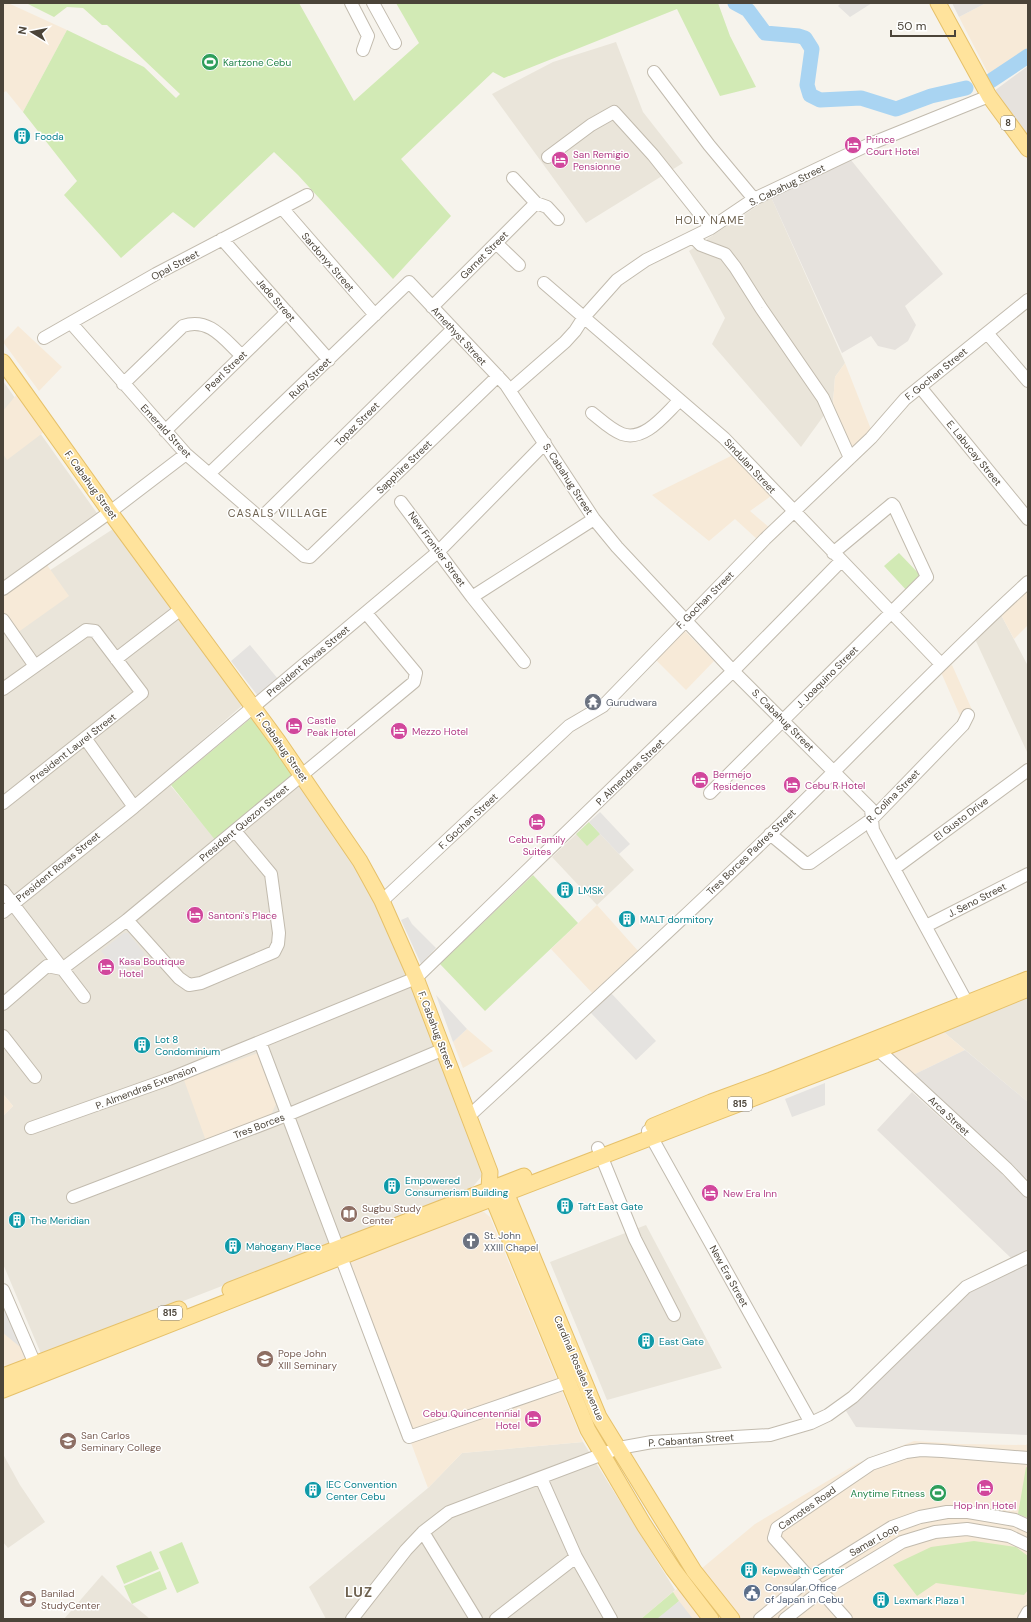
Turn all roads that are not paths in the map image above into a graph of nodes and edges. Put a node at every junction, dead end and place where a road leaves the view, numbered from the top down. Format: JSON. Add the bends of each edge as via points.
{"nodes":[{"id":1,"x":351,"y":3,"type":"edge"},
{"id":2,"x":373,"y":3,"type":"edge"},
{"id":3,"x":938,"y":3,"type":"edge"},
{"id":4,"x":395,"y":43,"type":"dead end"},
{"id":5,"x":363,"y":50,"type":"dead end"},
{"id":6,"x":654,"y":72,"type":"dead end"},
{"id":7,"x":985,"y":88,"type":"junction"},
{"id":8,"x":1028,"y":149,"type":"edge"},
{"id":9,"x":548,"y":157,"type":"dead end"},
{"id":10,"x":513,"y":178,"type":"dead end"},
{"id":11,"x":307,"y":195,"type":"dead end"},
{"id":12,"x":754,"y":199,"type":"junction"},
{"id":13,"x":536,"y":203,"type":"junction"},
{"id":14,"x":282,"y":208,"type":"junction"},
{"id":15,"x":558,"y":219,"type":"dead end"},
{"id":16,"x":711,"y":228,"type":"junction"},
{"id":17,"x":693,"y":237,"type":"junction"},
{"id":18,"x":222,"y":239,"type":"junction"},
{"id":19,"x":496,"y":243,"type":"junction"},
{"id":20,"x":519,"y":265,"type":"dead end"},
{"id":21,"x":409,"y":282,"type":"joint"},
{"id":22,"x":544,"y":283,"type":"dead end"},
{"id":23,"x":1028,"y":300,"type":"edge"},
{"id":24,"x":432,"y":307,"type":"junction"},
{"id":25,"x":286,"y":312,"type":"junction"},
{"id":26,"x":375,"y":315,"type":"junction"},
{"id":27,"x":584,"y":317,"type":"junction"},
{"id":28,"x":71,"y":323,"type":"junction"},
{"id":29,"x":453,"y":329,"type":"junction"},
{"id":30,"x":987,"y":333,"type":"junction"},
{"id":31,"x":44,"y":338,"type":"dead end"},
{"id":32,"x":241,"y":355,"type":"junction"},
{"id":33,"x":328,"y":360,"type":"junction"},
{"id":34,"x":3,"y":362,"type":"edge"},
{"id":35,"x":498,"y":376,"type":"junction"},
{"id":36,"x":1028,"y":381,"type":"edge"},
{"id":37,"x":123,"y":384,"type":"junction"},
{"id":38,"x":920,"y":387,"type":"junction"},
{"id":39,"x":510,"y":390,"type":"junction"},
{"id":40,"x":680,"y":400,"type":"junction"},
{"id":41,"x":592,"y":413,"type":"dead end"},
{"id":42,"x":165,"y":431,"type":"junction"},
{"id":43,"x":545,"y":443,"type":"junction"},
{"id":44,"x":186,"y":454,"type":"junction"},
{"id":45,"x":850,"y":458,"type":"junction"},
{"id":46,"x":210,"y":473,"type":"junction"},
{"id":47,"x":401,"y":502,"type":"dead end"},
{"id":48,"x":110,"y":512,"type":"junction"},
{"id":49,"x":793,"y":512,"type":"junction"},
{"id":50,"x":261,"y":518,"type":"junction"},
{"id":51,"x":594,"y":519,"type":"junction"},
{"id":52,"x":1028,"y":519,"type":"edge"},
{"id":53,"x":439,"y":551,"type":"junction"},
{"id":54,"x":310,"y":557,"type":"joint"},
{"id":55,"x":837,"y":557,"type":"junction"},
{"id":56,"x":1028,"y":582,"type":"edge"},
{"id":57,"x":3,"y":589,"type":"edge"},
{"id":58,"x":472,"y":597,"type":"junction"},
{"id":59,"x":181,"y":609,"type":"junction"},
{"id":60,"x":366,"y":613,"type":"junction"},
{"id":61,"x":892,"y":613,"type":"junction"},
{"id":62,"x":3,"y":620,"type":"edge"},
{"id":63,"x":684,"y":621,"type":"junction"},
{"id":64,"x":116,"y":659,"type":"junction"},
{"id":65,"x":524,"y":662,"type":"dead end"},
{"id":66,"x":941,"y":664,"type":"junction"},
{"id":67,"x":35,"y":666,"type":"junction"},
{"id":68,"x":733,"y":671,"type":"junction"},
{"id":69,"x":3,"y":689,"type":"edge"},
{"id":70,"x":253,"y":706,"type":"junction"},
{"id":71,"x":968,"y":715,"type":"dead end"},
{"id":72,"x":782,"y":721,"type":"junction"},
{"id":73,"x":85,"y":738,"type":"junction"},
{"id":74,"x":1028,"y":770,"type":"edge"},
{"id":75,"x":835,"y":771,"type":"junction"},
{"id":76,"x":302,"y":775,"type":"junction"},
{"id":77,"x":710,"y":792,"type":"dead end"},
{"id":78,"x":3,"y":803,"type":"edge"},
{"id":79,"x":134,"y":806,"type":"junction"},
{"id":80,"x":872,"y":819,"type":"junction"},
{"id":81,"x":235,"y":831,"type":"junction"},
{"id":82,"x":770,"y":834,"type":"junction"},
{"id":83,"x":895,"y":868,"type":"junction"},
{"id":84,"x":1028,"y":874,"type":"edge"},
{"id":85,"x":3,"y":891,"type":"edge"},
{"id":86,"x":382,"y":901,"type":"junction"},
{"id":87,"x":12,"y":904,"type":"junction"},
{"id":88,"x":3,"y":912,"type":"edge"},
{"id":89,"x":128,"y":920,"type":"junction"},
{"id":90,"x":926,"y":926,"type":"junction"},
{"id":91,"x":62,"y":969,"type":"junction"},
{"id":92,"x":416,"y":978,"type":"junction"},
{"id":93,"x":1028,"y":979,"type":"edge"},
{"id":94,"x":1028,"y":989,"type":"edge"},
{"id":95,"x":84,"y":997,"type":"dead end"},
{"id":96,"x":3,"y":1004,"type":"edge"},
{"id":97,"x":970,"y":1006,"type":"junction"},
{"id":98,"x":3,"y":1036,"type":"edge"},
{"id":99,"x":260,"y":1042,"type":"junction"},
{"id":100,"x":874,"y":1046,"type":"junction"},
{"id":101,"x":444,"y":1050,"type":"junction"},
{"id":102,"x":35,"y":1077,"type":"dead end"},
{"id":103,"x":287,"y":1115,"type":"junction"},
{"id":104,"x":470,"y":1116,"type":"junction"},
{"id":105,"x":31,"y":1128,"type":"dead end"},
{"id":106,"x":649,"y":1133,"type":"junction"},
{"id":107,"x":600,"y":1152,"type":"junction"},
{"id":108,"x":498,"y":1191,"type":"junction"},
{"id":109,"x":1028,"y":1191,"type":"edge"},
{"id":110,"x":73,"y":1197,"type":"dead end"},
{"id":111,"x":339,"y":1252,"type":"junction"},
{"id":112,"x":1028,"y":1257,"type":"edge"},
{"id":113,"x":3,"y":1290,"type":"edge"},
{"id":114,"x":674,"y":1315,"type":"dead end"},
{"id":115,"x":37,"y":1370,"type":"junction"},
{"id":116,"x":3,"y":1376,"type":"edge"},
{"id":117,"x":568,"y":1382,"type":"junction"},
{"id":118,"x":3,"y":1390,"type":"edge"},
{"id":119,"x":811,"y":1423,"type":"junction"},
{"id":120,"x":619,"y":1448,"type":"junction"},
{"id":121,"x":602,"y":1454,"type":"junction"},
{"id":122,"x":1028,"y":1458,"type":"edge"},
{"id":123,"x":541,"y":1478,"type":"junction"},
{"id":124,"x":1028,"y":1526,"type":"edge"},
{"id":125,"x":423,"y":1532,"type":"junction"},
{"id":126,"x":1028,"y":1545,"type":"edge"},
{"id":127,"x":576,"y":1557,"type":"junction"},
{"id":128,"x":810,"y":1578,"type":"junction"},
{"id":129,"x":821,"y":1591,"type":"junction"},
{"id":130,"x":1028,"y":1612,"type":"edge"},
{"id":131,"x":733,"y":1618,"type":"edge"},
{"id":132,"x":352,"y":1619,"type":"edge"},
{"id":133,"x":476,"y":1619,"type":"edge"},
{"id":134,"x":496,"y":1619,"type":"edge"},
{"id":135,"x":611,"y":1619,"type":"edge"},
{"id":136,"x":711,"y":1619,"type":"edge"},
{"id":137,"x":760,"y":1619,"type":"edge"},
{"id":138,"x":785,"y":1619,"type":"edge"},
{"id":139,"x":846,"y":1619,"type":"edge"},
{"id":140,"x":1024,"y":1619,"type":"edge"}],
"edges":[{"from":1,"to":5,"type":"street","via":[[368,36]]},
{"from":2,"to":4,"type":"street"},
{"from":3,"to":7,"type":"main road","number":"8"},
{"from":6,"to":12,"type":"street"},
{"from":7,"to":8,"type":"main road","number":"8"},
{"from":7,"to":12,"type":"street","name":"S. Cabahug Street"},
{"from":9,"to":16,"type":"street","via":[[591,125],[614,112],[653,155]]},
{"from":10,"to":13,"type":"street"},
{"from":11,"to":14,"type":"street","name":"Opal Street"},
{"from":12,"to":16,"type":"street","name":"S. Cabahug Street"},
{"from":13,"to":15,"type":"street","via":[[548,207]]},
{"from":13,"to":19,"type":"street","name":"Garnet Street"},
{"from":14,"to":18,"type":"street","name":"Opal Street"},
{"from":14,"to":26,"type":"street","name":"Sardonyx Street"},
{"from":16,"to":17,"type":"street","name":"S. Cabahug Street"},
{"from":17,"to":27,"type":"street","name":"S. Cabahug Street","via":[[646,260],[617,280]]},
{"from":17,"to":45,"type":"street","via":[[701,245],[725,254],[732,261],[823,398]]},
{"from":18,"to":25,"type":"street","name":"Jade Street"},
{"from":18,"to":28,"type":"street","name":"Opal Street"},
{"from":19,"to":20,"type":"street"},
{"from":19,"to":24,"type":"street","name":"Garnet Street"},
{"from":21,"to":24,"type":"street","name":"Amethyst Street"},
{"from":21,"to":26,"type":"street","name":"Ruby Street"},
{"from":22,"to":27,"type":"street","name":"Sindulan Street"},
{"from":23,"to":30,"type":"street","name":"F. Gochan Street"},
{"from":24,"to":29,"type":"street","name":"Amethyst Street"},
{"from":25,"to":32,"type":"street","name":"Pearl Street"},
{"from":25,"to":33,"type":"street","name":"Jade Street"},
{"from":26,"to":33,"type":"street","name":"Ruby Street"},
{"from":27,"to":39,"type":"street","name":"S. Cabahug Street","via":[[565,342]]},
{"from":27,"to":40,"type":"street","name":"Sindulan Street"},
{"from":28,"to":31,"type":"street","name":"Opal Street"},
{"from":28,"to":37,"type":"street","name":"Emerald Street"},
{"from":29,"to":35,"type":"street","name":"Amethyst Street"},
{"from":29,"to":50,"type":"street","name":"Topaz Street"},
{"from":30,"to":36,"type":"street"},
{"from":30,"to":38,"type":"street","name":"F. Gochan Street"},
{"from":32,"to":37,"type":"street","via":[[213,328],[193,322],[183,326]]},
{"from":32,"to":42,"type":"street","name":"Pearl Street"},
{"from":33,"to":46,"type":"street","name":"Ruby Street"},
{"from":34,"to":48,"type":"main road","name":"F. Cabahug Street"},
{"from":35,"to":39,"type":"street","name":"Amethyst Street"},
{"from":35,"to":54,"type":"street","name":"Sapphire Street"},
{"from":37,"to":42,"type":"street","name":"Emerald Street"},
{"from":38,"to":45,"type":"street","name":"F. Gochan Street","via":[[905,399]]},
{"from":38,"to":52,"type":"street","name":"E. Labucay Street"},
{"from":39,"to":43,"type":"street","name":"S. Cabahug Street"},
{"from":40,"to":41,"type":"street","via":[[651,428],[632,436],[622,434]]},
{"from":40,"to":49,"type":"street","name":"Sindulan Street","via":[[724,438]]},
{"from":42,"to":44,"type":"street","name":"Emerald Street"},
{"from":43,"to":51,"type":"street","name":"S. Cabahug Street"},
{"from":43,"to":53,"type":"street","name":"President Roxas Street"},
{"from":44,"to":46,"type":"street","name":"Emerald Street"},
{"from":44,"to":48,"type":"street"},
{"from":45,"to":49,"type":"street","name":"F. Gochan Street"},
{"from":46,"to":50,"type":"street","name":"Emerald Street"},
{"from":47,"to":53,"type":"street","name":"New Frontier Street"},
{"from":48,"to":57,"type":"street"},
{"from":48,"to":59,"type":"main road","name":"F. Cabahug Street"},
{"from":49,"to":55,"type":"street","name":"Sindulan Street"},
{"from":49,"to":63,"type":"street","name":"F. Gochan Street"},
{"from":50,"to":54,"type":"street","name":"Emerald Street","via":[[304,556]]},
{"from":51,"to":58,"type":"street"},
{"from":51,"to":63,"type":"street","name":"S. Cabahug Street"},
{"from":53,"to":58,"type":"street","name":"New Frontier Street"},
{"from":53,"to":60,"type":"street","name":"President Roxas Street"},
{"from":55,"to":61,"type":"street","name":"Sindulan Street"},
{"from":55,"to":61,"type":"street","name":"J. Joaquino Street","via":[[890,504],[894,506],[928,577]]},
{"from":55,"to":68,"type":"street","name":"P. Almendras Street"},
{"from":56,"to":66,"type":"street","name":"Tres Borces Padres Street"},
{"from":58,"to":65,"type":"street","name":"New Frontier Street"},
{"from":59,"to":64,"type":"street"},
{"from":59,"to":70,"type":"main road","name":"F. Cabahug Street"},
{"from":60,"to":70,"type":"street","name":"President Roxas Street"},
{"from":60,"to":76,"type":"street","name":"President Quezon Street","via":[[416,673],[416,678]]},
{"from":61,"to":66,"type":"street","name":"Sindulan Street"},
{"from":61,"to":72,"type":"street","name":"J. Joaquino Street"},
{"from":62,"to":67,"type":"street"},
{"from":63,"to":68,"type":"street","name":"S. Cabahug Street"},
{"from":63,"to":86,"type":"street","name":"F. Gochan Street","via":[[603,706],[569,726]]},
{"from":64,"to":67,"type":"street","via":[[95,631],[86,630]]},
{"from":64,"to":73,"type":"street","name":"President Laurel Street","via":[[142,693]]},
{"from":66,"to":75,"type":"street","name":"Tres Borces Padres Street"},
{"from":67,"to":69,"type":"street"},
{"from":68,"to":72,"type":"street","name":"S. Cabahug Street"},
{"from":68,"to":92,"type":"street","name":"P. Almendras Street"},
{"from":70,"to":76,"type":"main road","name":"F. Cabahug Street"},
{"from":70,"to":79,"type":"street","name":"President Roxas Street"},
{"from":71,"to":80,"type":"street","name":"R. Colina Street","via":[[963,725]]},
{"from":72,"to":75,"type":"street","name":"S. Cabahug Street"},
{"from":72,"to":77,"type":"street","name":"J. Joaquino Street"},
{"from":73,"to":78,"type":"street","name":"President Laurel Street"},
{"from":73,"to":79,"type":"street"},
{"from":74,"to":83,"type":"street","name":"El Gusto Drive"},
{"from":75,"to":80,"type":"street","name":"S. Cabahug Street","via":[[871,809]]},
{"from":75,"to":82,"type":"street","name":"Tres Borces Padres Street"},
{"from":76,"to":81,"type":"street","name":"President Quezon Street"},
{"from":76,"to":86,"type":"main road","name":"F. Cabahug Street","via":[[360,862]]},
{"from":79,"to":87,"type":"street","name":"President Roxas Street"},
{"from":80,"to":82,"type":"street","name":"R. Colina Street","via":[[808,864]]},
{"from":80,"to":83,"type":"street","name":"S. Cabahug Street","via":[[873,830]]},
{"from":81,"to":89,"type":"street","name":"President Quezon Street"},
{"from":81,"to":89,"type":"street","via":[[271,874],[279,933],[274,952],[201,983],[189,985],[179,978]]},
{"from":82,"to":104,"type":"street","name":"Tres Borces Padres Street"},
{"from":83,"to":90,"type":"street","name":"S. Cabahug Street"},
{"from":84,"to":90,"type":"street","name":"J. Seno Street"},
{"from":85,"to":87,"type":"street"},
{"from":86,"to":92,"type":"main road","name":"F. Cabahug Street"},
{"from":87,"to":88,"type":"street","name":"President Roxas Street"},
{"from":87,"to":91,"type":"street"},
{"from":89,"to":91,"type":"street","name":"President Quezon Street"},
{"from":90,"to":97,"type":"street","name":"S. Cabahug Street"},
{"from":91,"to":95,"type":"street"},
{"from":91,"to":96,"type":"street","via":[[47,966]]},
{"from":92,"to":99,"type":"street","name":"P. Almendras Extension"},
{"from":92,"to":101,"type":"main road","name":"F. Cabahug Street"},
{"from":93,"to":97,"type":"main road","number":"815"},
{"from":94,"to":97,"type":"main road","number":"815"},
{"from":97,"to":100,"type":"main road","number":"815"},
{"from":98,"to":102,"type":"street"},
{"from":99,"to":103,"type":"street"},
{"from":99,"to":105,"type":"street","name":"P. Almendras Extension","via":[[163,1082]]},
{"from":100,"to":106,"type":"main road","number":"815","via":[[711,1102]]},
{"from":100,"to":109,"type":"street","name":"Arca Street"},
{"from":101,"to":103,"type":"street","name":"Tres Borces"},
{"from":101,"to":104,"type":"main road","name":"F. Cabahug Street"},
{"from":103,"to":110,"type":"street","name":"Tres Borces"},
{"from":103,"to":111,"type":"street"},
{"from":104,"to":108,"type":"main road","name":"F. Cabahug Street"},
{"from":106,"to":107,"type":"main road","number":"815"},
{"from":106,"to":119,"type":"street","name":"New Era Street"},
{"from":107,"to":108,"type":"main road","number":"815"},
{"from":107,"to":114,"type":"street","via":[[635,1239]]},
{"from":108,"to":111,"type":"main road","number":"815"},
{"from":108,"to":117,"type":"main road","name":"Cardinal Rosales Avenue"},
{"from":108,"to":120,"type":"main road","name":"Cardinal Rosales Avenue","via":[[599,1417]]},
{"from":111,"to":115,"type":"main road","number":"815"},
{"from":111,"to":117,"type":"street","via":[[409,1437]]},
{"from":112,"to":119,"type":"street","name":"P. Cabantan Street","via":[[966,1287],[853,1397],[828,1415]]},
{"from":113,"to":115,"type":"street"},
{"from":115,"to":116,"type":"main road","number":"815"},
{"from":115,"to":118,"type":"main road","number":"815"},
{"from":117,"to":121,"type":"main road","name":"Cardinal Rosales Avenue","via":[[588,1430]]},
{"from":119,"to":120,"type":"street","name":"P. Cabantan Street","via":[[770,1435],[652,1442]]},
{"from":120,"to":121,"type":"street","name":"P. Cabantan Street"},
{"from":120,"to":131,"type":"main road","name":"Cardinal Rosales Avenue","via":[[690,1564]]},
{"from":121,"to":123,"type":"street","name":"P. Cabantan Street"},
{"from":121,"to":136,"type":"main road","name":"Cardinal Rosales Avenue","via":[[673,1570]]},
{"from":122,"to":128,"type":"street","name":"Camotes Road","via":[[921,1450],[906,1452],[871,1464],[775,1531],[774,1538]]},
{"from":123,"to":125,"type":"street","name":"P. Cabantan Street","via":[[449,1512]]},
{"from":123,"to":127,"type":"street"},
{"from":124,"to":128,"type":"street","name":"Samar Loop","via":[[1008,1518],[968,1512],[946,1512],[920,1517],[892,1527]]},
{"from":125,"to":132,"type":"street","name":"P. Cabantan Street"},
{"from":125,"to":133,"type":"street"},
{"from":126,"to":129,"type":"street","name":"Samar Loop","via":[[1009,1536],[991,1532],[935,1532],[902,1542]]},
{"from":127,"to":134,"type":"street"},
{"from":127,"to":135,"type":"street"},
{"from":128,"to":129,"type":"street","name":"Camotes Road"},
{"from":128,"to":137,"type":"street","name":"Samar Loop"},
{"from":129,"to":138,"type":"street","name":"Samar Loop"},
{"from":129,"to":139,"type":"street","name":"Camotes Road"},
{"from":130,"to":140,"type":"street"}]}
